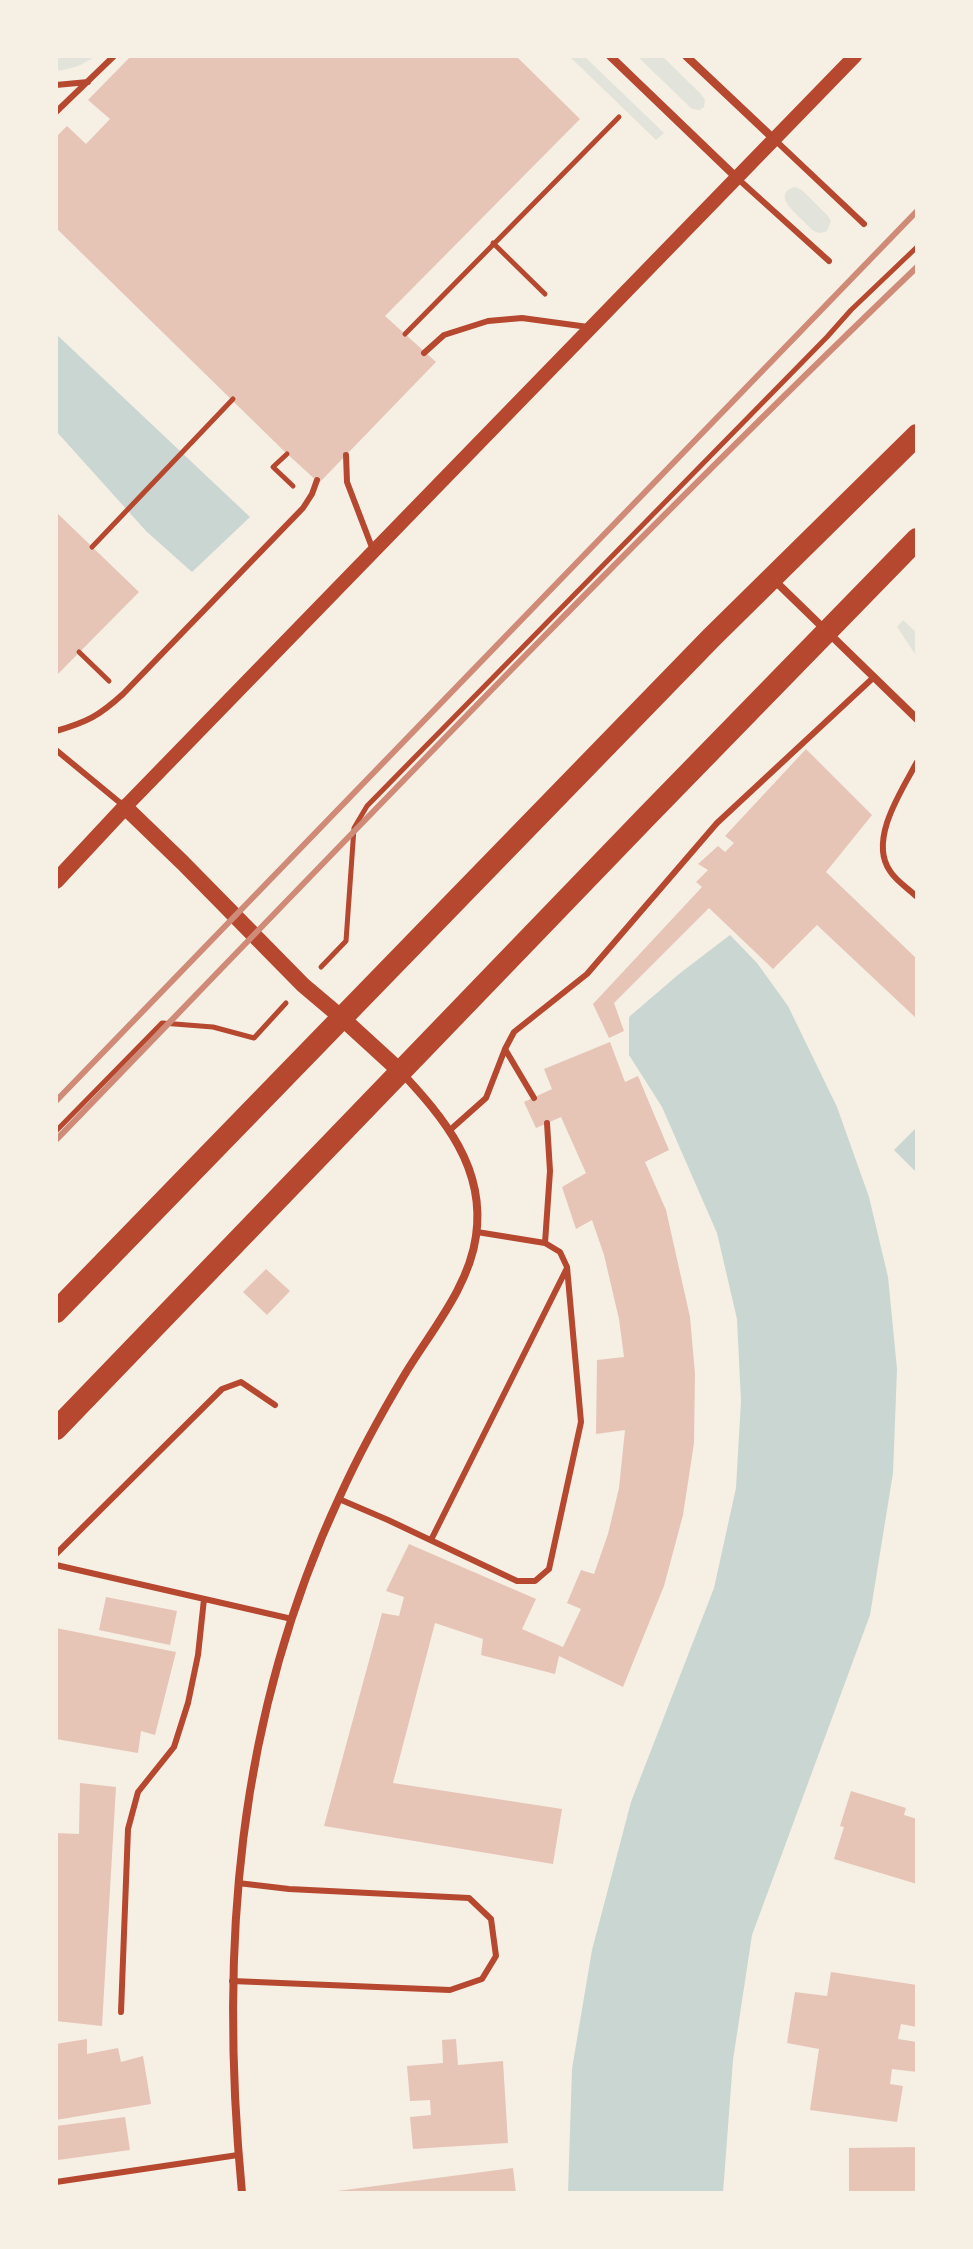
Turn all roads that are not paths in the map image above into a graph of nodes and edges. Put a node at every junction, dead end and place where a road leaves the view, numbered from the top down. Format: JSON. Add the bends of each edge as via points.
{"nodes":[{"id":1,"x":114,"y":56,"type":"edge"},
{"id":2,"x":610,"y":56,"type":"edge"},
{"id":3,"x":686,"y":56,"type":"edge"},
{"id":4,"x":855,"y":56,"type":"edge"},
{"id":5,"x":89,"y":82,"type":"junction"},
{"id":6,"x":56,"y":85,"type":"edge"},
{"id":7,"x":56,"y":112,"type":"edge"},
{"id":8,"x":775,"y":140,"type":"junction"},
{"id":9,"x":737,"y":178,"type":"junction"},
{"id":10,"x":864,"y":224,"type":"dead end"},
{"id":11,"x":829,"y":261,"type":"dead end"},
{"id":12,"x":591,"y":327,"type":"junction"},
{"id":13,"x":424,"y":353,"type":"dead end"},
{"id":14,"x":917,"y":435,"type":"edge"},
{"id":15,"x":346,"y":455,"type":"dead end"},
{"id":16,"x":317,"y":480,"type":"dead end"},
{"id":17,"x":917,"y":539,"type":"edge"},
{"id":18,"x":373,"y":550,"type":"junction"},
{"id":19,"x":772,"y":578,"type":"junction"},
{"id":20,"x":827,"y":632,"type":"junction"},
{"id":21,"x":874,"y":677,"type":"junction"},
{"id":22,"x":917,"y":719,"type":"edge"},
{"id":23,"x":56,"y":731,"type":"edge"},
{"id":24,"x":56,"y":750,"type":"edge"},
{"id":25,"x":917,"y":762,"type":"edge"},
{"id":26,"x":125,"y":807,"type":"junction"},
{"id":27,"x":56,"y":881,"type":"edge"},
{"id":28,"x":917,"y":897,"type":"edge"},
{"id":29,"x":342,"y":1018,"type":"junction"},
{"id":30,"x":505,"y":1049,"type":"junction"},
{"id":31,"x":401,"y":1072,"type":"junction"},
{"id":32,"x":534,"y":1098,"type":"dead end"},
{"id":33,"x":547,"y":1123,"type":"dead end"},
{"id":34,"x":450,"y":1130,"type":"junction"},
{"id":35,"x":477,"y":1232,"type":"junction"},
{"id":36,"x":545,"y":1243,"type":"junction"},
{"id":37,"x":567,"y":1267,"type":"junction"},
{"id":38,"x":56,"y":1312,"type":"edge"},
{"id":39,"x":275,"y":1405,"type":"dead end"},
{"id":40,"x":56,"y":1429,"type":"edge"},
{"id":41,"x":339,"y":1499,"type":"junction"},
{"id":42,"x":431,"y":1540,"type":"junction"},
{"id":43,"x":56,"y":1554,"type":"edge"},
{"id":44,"x":56,"y":1565,"type":"edge"},
{"id":45,"x":204,"y":1599,"type":"junction"},
{"id":46,"x":292,"y":1619,"type":"junction"},
{"id":47,"x":238,"y":1883,"type":"junction"},
{"id":48,"x":232,"y":1981,"type":"junction"},
{"id":49,"x":121,"y":2012,"type":"dead end"},
{"id":50,"x":238,"y":2155,"type":"junction"},
{"id":51,"x":56,"y":2182,"type":"edge"},
{"id":52,"x":242,"y":2193,"type":"edge"}],
"edges":[{"from":1,"to":5,"type":"lane"},
{"from":2,"to":9,"type":"street"},
{"from":3,"to":8,"type":"street"},
{"from":4,"to":8,"type":"street"},
{"from":5,"to":6,"type":"lane"},
{"from":5,"to":7,"type":"lane"},
{"from":8,"to":9,"type":"street"},
{"from":8,"to":10,"type":"lane"},
{"from":9,"to":11,"type":"lane"},
{"from":9,"to":12,"type":"street"},
{"from":12,"to":13,"type":"lane","via":[[522,318],[488,321],[444,335]]},
{"from":12,"to":18,"type":"street"},
{"from":14,"to":19,"type":"highway"},
{"from":15,"to":18,"type":"lane","via":[[347,482]]},
{"from":16,"to":23,"type":"lane","via":[[303,508],[123,694],[91,720]]},
{"from":17,"to":20,"type":"highway"},
{"from":18,"to":26,"type":"street"},
{"from":19,"to":20,"type":"street"},
{"from":19,"to":29,"type":"highway"},
{"from":20,"to":21,"type":"street"},
{"from":20,"to":31,"type":"highway"},
{"from":21,"to":22,"type":"street"},
{"from":21,"to":30,"type":"lane","via":[[717,823],[587,974],[514,1032]]},
{"from":24,"to":26,"type":"lane"},
{"from":25,"to":28,"type":"lane","via":[[881,845],[889,870]]},
{"from":26,"to":27,"type":"main road"},
{"from":26,"to":29,"type":"main road"},
{"from":29,"to":31,"type":"main road"},
{"from":29,"to":38,"type":"highway"},
{"from":30,"to":32,"type":"lane"},
{"from":30,"to":34,"type":"lane","via":[[486,1098]]},
{"from":31,"to":34,"type":"street"},
{"from":31,"to":40,"type":"highway"},
{"from":33,"to":36,"type":"lane"},
{"from":34,"to":35,"type":"street","via":[[470,1169]]},
{"from":35,"to":36,"type":"lane"},
{"from":35,"to":41,"type":"street","via":[[458,1289],[374,1427]]},
{"from":36,"to":37,"type":"lane","via":[[560,1252]]},
{"from":37,"to":42,"type":"lane"},
{"from":37,"to":42,"type":"lane","via":[[581,1422],[549,1569],[535,1581],[517,1581]]},
{"from":39,"to":43,"type":"lane","via":[[241,1382],[222,1389]]},
{"from":41,"to":42,"type":"lane"},
{"from":41,"to":46,"type":"street"},
{"from":44,"to":45,"type":"lane"},
{"from":45,"to":46,"type":"lane"},
{"from":45,"to":49,"type":"lane","via":[[198,1655],[174,1747],[138,1792],[128,1829]]},
{"from":46,"to":47,"type":"street","via":[[258,1741]]},
{"from":47,"to":48,"type":"street"},
{"from":47,"to":48,"type":"lane","via":[[469,1898],[491,1919],[496,1956],[482,1979],[450,1990]]},
{"from":48,"to":50,"type":"street"},
{"from":50,"to":51,"type":"lane"},
{"from":50,"to":52,"type":"street"}]}
